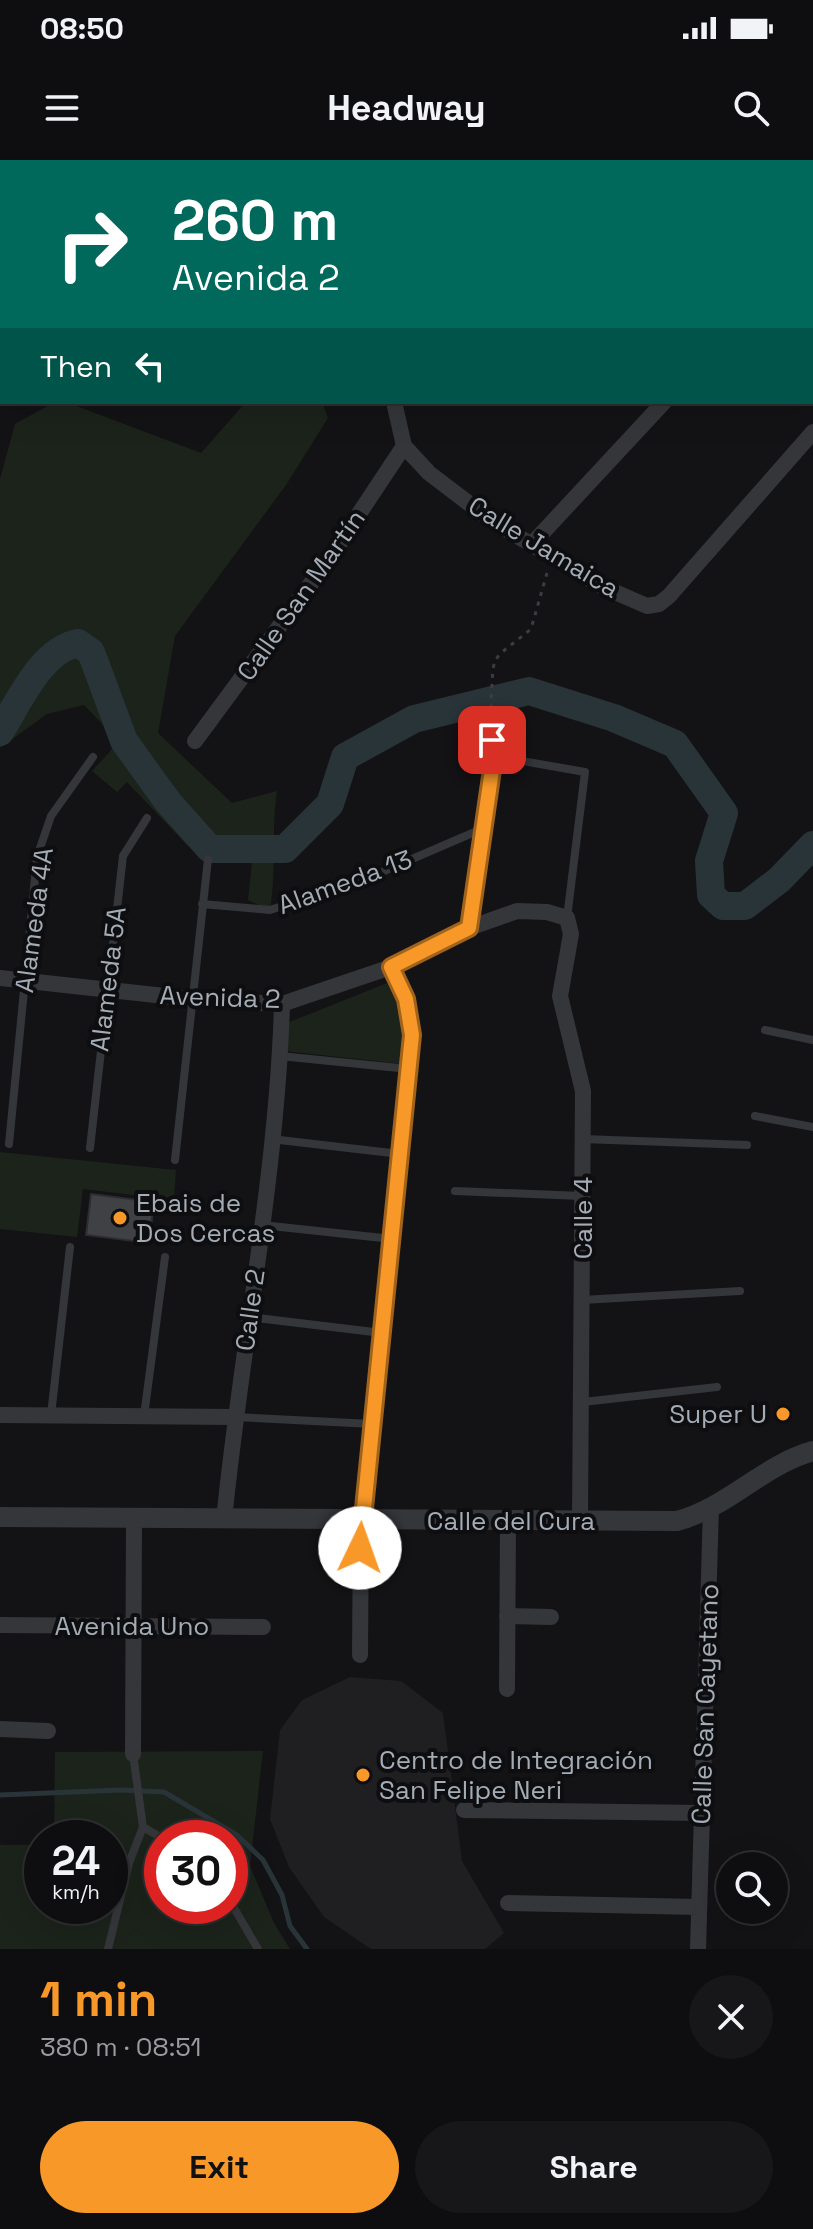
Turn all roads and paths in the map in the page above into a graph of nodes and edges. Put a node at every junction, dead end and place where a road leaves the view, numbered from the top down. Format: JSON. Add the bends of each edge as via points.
{"nodes":[{"id":1,"x":394,"y":404,"type":"edge"},
{"id":2,"x":662,"y":404,"type":"edge"},
{"id":3,"x":813,"y":432,"type":"edge"},
{"id":4,"x":404,"y":446,"type":"junction"},
{"id":5,"x":532,"y":544,"type":"junction"},
{"id":6,"x":554,"y":558,"type":"junction"},
{"id":7,"x":490,"y":723,"type":"joint"},
{"id":8,"x":195,"y":741,"type":"dead end"},
{"id":9,"x":494,"y":756,"type":"junction"},
{"id":10,"x":93,"y":757,"type":"dead end"},
{"id":11,"x":147,"y":818,"type":"dead end"},
{"id":12,"x":484,"y":828,"type":"junction"},
{"id":13,"x":208,"y":859,"type":"dead end"},
{"id":14,"x":202,"y":904,"type":"junction"},
{"id":15,"x":567,"y":918,"type":"junction"},
{"id":16,"x":469,"y":928,"type":"junction"},
{"id":17,"x":391,"y":967,"type":"junction"},
{"id":18,"x":0,"y":978,"type":"edge"},
{"id":19,"x":25,"y":981,"type":"junction"},
{"id":20,"x":106,"y":989,"type":"junction"},
{"id":21,"x":192,"y":999,"type":"junction"},
{"id":22,"x":282,"y":1004,"type":"junction"},
{"id":23,"x":765,"y":1030,"type":"dead end"},
{"id":24,"x":813,"y":1040,"type":"edge"},
{"id":25,"x":280,"y":1056,"type":"junction"},
{"id":26,"x":409,"y":1069,"type":"junction"},
{"id":27,"x":755,"y":1116,"type":"dead end"},
{"id":28,"x":813,"y":1127,"type":"edge"},
{"id":29,"x":270,"y":1139,"type":"junction"},
{"id":30,"x":583,"y":1139,"type":"junction"},
{"id":31,"x":9,"y":1144,"type":"dead end"},
{"id":32,"x":747,"y":1145,"type":"dead end"},
{"id":33,"x":90,"y":1148,"type":"dead end"},
{"id":34,"x":400,"y":1154,"type":"junction"},
{"id":35,"x":175,"y":1160,"type":"dead end"},
{"id":36,"x":455,"y":1191,"type":"dead end"},
{"id":37,"x":583,"y":1196,"type":"junction"},
{"id":38,"x":261,"y":1225,"type":"junction"},
{"id":39,"x":392,"y":1239,"type":"junction"},
{"id":40,"x":70,"y":1247,"type":"dead end"},
{"id":41,"x":165,"y":1257,"type":"dead end"},
{"id":42,"x":740,"y":1291,"type":"dead end"},
{"id":43,"x":582,"y":1300,"type":"junction"},
{"id":44,"x":249,"y":1317,"type":"junction"},
{"id":45,"x":382,"y":1333,"type":"junction"},
{"id":46,"x":717,"y":1387,"type":"dead end"},
{"id":47,"x":583,"y":1402,"type":"junction"},
{"id":48,"x":0,"y":1415,"type":"edge"},
{"id":49,"x":51,"y":1415,"type":"junction"},
{"id":50,"x":144,"y":1416,"type":"junction"},
{"id":51,"x":234,"y":1417,"type":"junction"},
{"id":52,"x":372,"y":1424,"type":"junction"},
{"id":53,"x":813,"y":1451,"type":"edge"},
{"id":54,"x":711,"y":1507,"type":"junction"},
{"id":55,"x":0,"y":1517,"type":"edge"},
{"id":56,"x":134,"y":1519,"type":"junction"},
{"id":57,"x":224,"y":1520,"type":"junction"},
{"id":58,"x":361,"y":1521,"type":"junction"},
{"id":59,"x":580,"y":1521,"type":"junction"},
{"id":60,"x":508,"y":1522,"type":"junction"},
{"id":61,"x":507,"y":1616,"type":"junction"},
{"id":62,"x":551,"y":1617,"type":"dead end"},
{"id":63,"x":0,"y":1625,"type":"edge"},
{"id":64,"x":134,"y":1627,"type":"junction"},
{"id":65,"x":263,"y":1627,"type":"dead end"},
{"id":66,"x":360,"y":1655,"type":"dead end"},
{"id":67,"x":507,"y":1689,"type":"dead end"},
{"id":68,"x":0,"y":1729,"type":"edge"},
{"id":69,"x":48,"y":1731,"type":"dead end"},
{"id":70,"x":133,"y":1754,"type":"joint"},
{"id":71,"x":464,"y":1810,"type":"dead end"},
{"id":72,"x":702,"y":1813,"type":"junction"},
{"id":73,"x":143,"y":1827,"type":"joint"},
{"id":74,"x":508,"y":1903,"type":"dead end"},
{"id":75,"x":699,"y":1907,"type":"junction"},
{"id":76,"x":243,"y":1924,"type":"edge"},
{"id":77,"x":108,"y":1949,"type":"edge"},
{"id":78,"x":258,"y":1949,"type":"edge"},
{"id":79,"x":698,"y":1949,"type":"edge"}],
"edges":[{"from":1,"to":4,"type":"street"},
{"from":2,"to":5,"type":"street"},
{"from":3,"to":6,"type":"street","name":"Calle Jamaica","via":[[659,604],[647,606]]},
{"from":4,"to":5,"type":"street","name":"Calle Jamaica","via":[[429,473]]},
{"from":4,"to":8,"type":"street","name":"Calle San Martín","via":[[329,559]]},
{"from":5,"to":6,"type":"street","name":"Calle Jamaica"},
{"from":6,"to":7,"type":"path","via":[[531,629],[493,661]]},
{"from":7,"to":9,"type":"street"},
{"from":9,"to":12,"type":"street"},
{"from":9,"to":15,"type":"lane","via":[[585,772]]},
{"from":10,"to":19,"type":"lane","name":"Alameda 4A","via":[[51,816],[37,857]]},
{"from":11,"to":20,"type":"lane","name":"Alameda 5A","via":[[123,856]]},
{"from":12,"to":14,"type":"lane","name":"Alameda 13","via":[[361,881],[270,910]]},
{"from":12,"to":16,"type":"street"},
{"from":13,"to":14,"type":"lane"},
{"from":14,"to":21,"type":"lane"},
{"from":15,"to":16,"type":"street","name":"Avenida 2","via":[[517,911]]},
{"from":15,"to":30,"type":"street","name":"Calle 4","via":[[571,934],[560,996],[583,1091]]},
{"from":16,"to":17,"type":"street","name":"Avenida 2"},
{"from":17,"to":22,"type":"street","name":"Avenida 2"},
{"from":17,"to":26,"type":"lane","via":[[406,999],[412,1035]]},
{"from":18,"to":19,"type":"street","name":"Avenida 2"},
{"from":19,"to":20,"type":"street","name":"Avenida 2"},
{"from":19,"to":31,"type":"lane","name":"Alameda 4A"},
{"from":20,"to":21,"type":"street","name":"Avenida 2"},
{"from":20,"to":33,"type":"lane","name":"Alameda 5A"},
{"from":21,"to":22,"type":"street","name":"Avenida 2"},
{"from":21,"to":35,"type":"lane"},
{"from":22,"to":25,"type":"street","name":"Calle 2"},
{"from":23,"to":24,"type":"lane"},
{"from":25,"to":26,"type":"lane"},
{"from":25,"to":29,"type":"street","name":"Calle 2"},
{"from":26,"to":34,"type":"lane"},
{"from":27,"to":28,"type":"lane"},
{"from":29,"to":34,"type":"lane"},
{"from":29,"to":38,"type":"street","name":"Calle 2"},
{"from":30,"to":32,"type":"lane"},
{"from":30,"to":37,"type":"street","name":"Calle 4"},
{"from":34,"to":39,"type":"lane"},
{"from":36,"to":37,"type":"lane"},
{"from":37,"to":43,"type":"street","name":"Calle 4"},
{"from":38,"to":39,"type":"lane"},
{"from":38,"to":44,"type":"street","name":"Calle 2"},
{"from":39,"to":45,"type":"lane"},
{"from":40,"to":49,"type":"lane"},
{"from":41,"to":50,"type":"lane"},
{"from":42,"to":43,"type":"lane"},
{"from":43,"to":47,"type":"street","name":"Calle 4"},
{"from":44,"to":45,"type":"lane"},
{"from":44,"to":51,"type":"street","name":"Calle 2"},
{"from":45,"to":52,"type":"lane"},
{"from":46,"to":47,"type":"lane"},
{"from":47,"to":59,"type":"street","name":"Calle 4"},
{"from":48,"to":49,"type":"street"},
{"from":49,"to":50,"type":"street"},
{"from":50,"to":51,"type":"street"},
{"from":51,"to":52,"type":"lane"},
{"from":51,"to":57,"type":"street","name":"Calle 2"},
{"from":52,"to":58,"type":"lane"},
{"from":53,"to":54,"type":"street","name":"Calle del Cura","via":[[775,1467]]},
{"from":54,"to":59,"type":"street","name":"Calle del Cura","via":[[677,1521]]},
{"from":54,"to":72,"type":"street","name":"Calle San Cayetano"},
{"from":55,"to":56,"type":"street","name":"Calle del Cura"},
{"from":56,"to":57,"type":"street","name":"Calle del Cura"},
{"from":56,"to":64,"type":"street"},
{"from":57,"to":58,"type":"street","name":"Calle del Cura"},
{"from":58,"to":60,"type":"street","name":"Calle del Cura"},
{"from":58,"to":66,"type":"street"},
{"from":59,"to":60,"type":"street","name":"Calle del Cura"},
{"from":60,"to":61,"type":"street"},
{"from":61,"to":62,"type":"street"},
{"from":61,"to":67,"type":"street"},
{"from":63,"to":64,"type":"street","name":"Avenida Uno"},
{"from":64,"to":65,"type":"street","name":"Avenida Uno"},
{"from":64,"to":70,"type":"street"},
{"from":68,"to":69,"type":"street"},
{"from":70,"to":73,"type":"lane"},
{"from":71,"to":72,"type":"street"},
{"from":72,"to":75,"type":"street","name":"Calle San Cayetano"},
{"from":73,"to":77,"type":"lane"},
{"from":74,"to":75,"type":"street"},
{"from":75,"to":79,"type":"street","name":"Calle San Cayetano"},
{"from":76,"to":78,"type":"lane"}]}
